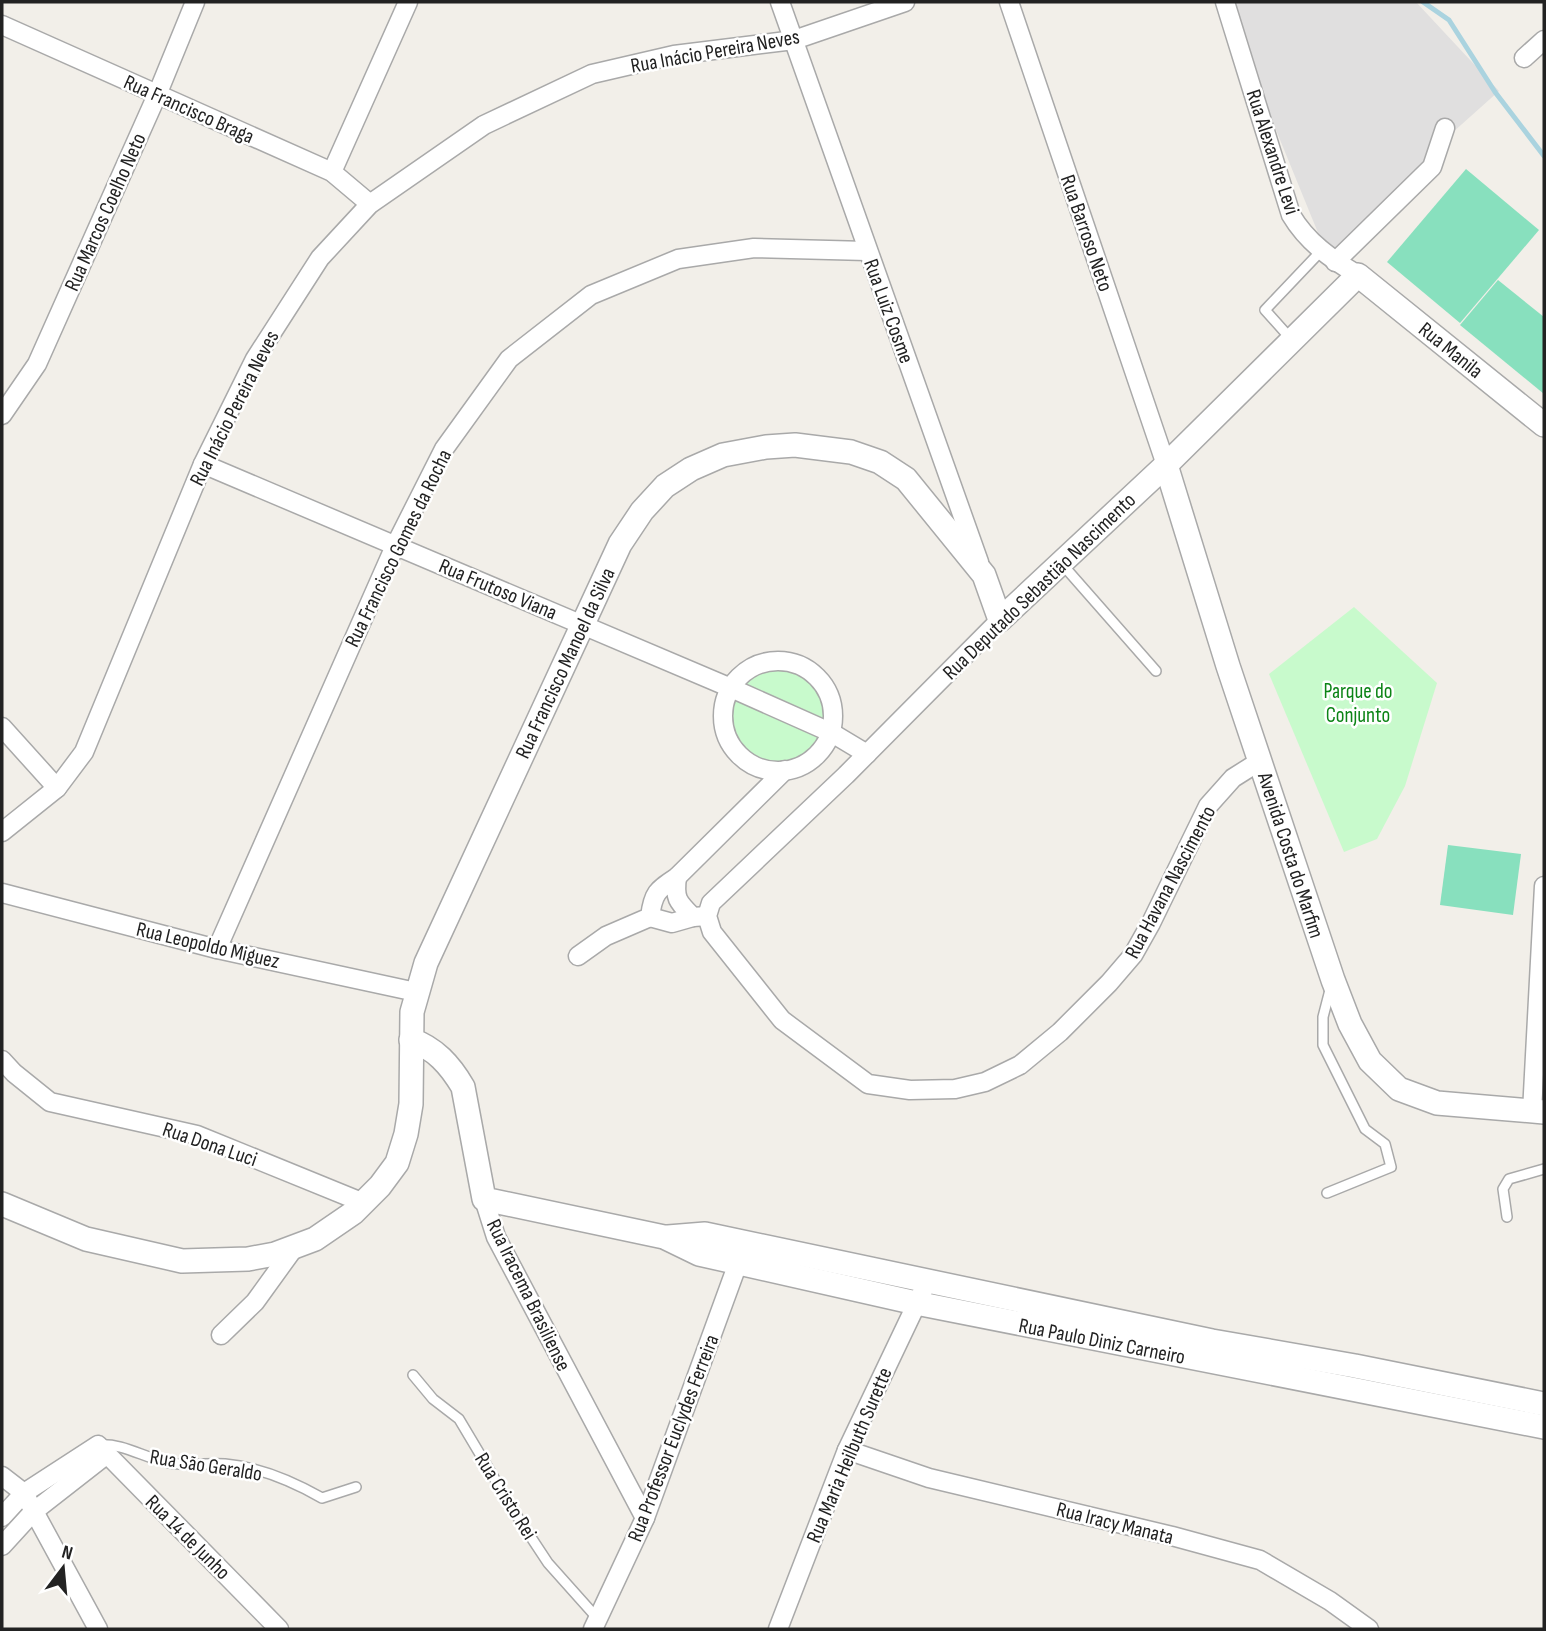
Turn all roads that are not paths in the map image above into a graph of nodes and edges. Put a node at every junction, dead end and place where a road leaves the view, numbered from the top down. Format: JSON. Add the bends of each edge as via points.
{"nodes":[{"id":1,"x":195,"y":2,"type":"edge"},
{"id":2,"x":408,"y":2,"type":"edge"},
{"id":3,"x":780,"y":2,"type":"edge"},
{"id":4,"x":905,"y":2,"type":"edge"},
{"id":5,"x":1009,"y":2,"type":"edge"},
{"id":6,"x":1225,"y":2,"type":"edge"},
{"id":7,"x":2,"y":24,"type":"edge"},
{"id":8,"x":794,"y":40,"type":"junction"},
{"id":9,"x":1544,"y":40,"type":"edge"},
{"id":10,"x":1524,"y":58,"type":"dead end"},
{"id":11,"x":157,"y":95,"type":"junction"},
{"id":12,"x":1445,"y":128,"type":"dead end"},
{"id":13,"x":332,"y":172,"type":"junction"},
{"id":14,"x":370,"y":204,"type":"junction"},
{"id":15,"x":867,"y":251,"type":"junction"},
{"id":16,"x":1329,"y":256,"type":"junction"},
{"id":17,"x":1358,"y":275,"type":"junction"},
{"id":18,"x":1291,"y":340,"type":"junction"},
{"id":19,"x":2,"y":415,"type":"edge"},
{"id":20,"x":1544,"y":425,"type":"edge"},
{"id":21,"x":203,"y":464,"type":"junction"},
{"id":22,"x":1166,"y":465,"type":"junction"},
{"id":23,"x":395,"y":546,"type":"junction"},
{"id":24,"x":1061,"y":563,"type":"junction"},
{"id":25,"x":984,"y":575,"type":"junction"},
{"id":26,"x":1000,"y":620,"type":"junction"},
{"id":27,"x":583,"y":625,"type":"junction"},
{"id":28,"x":1156,"y":671,"type":"dead end"},
{"id":29,"x":731,"y":688,"type":"junction"},
{"id":30,"x":2,"y":727,"type":"edge"},
{"id":31,"x":832,"y":733,"type":"junction"},
{"id":32,"x":867,"y":754,"type":"junction"},
{"id":33,"x":1260,"y":761,"type":"junction"},
{"id":34,"x":785,"y":771,"type":"junction"},
{"id":35,"x":57,"y":788,"type":"junction"},
{"id":36,"x":2,"y":832,"type":"edge"},
{"id":37,"x":677,"y":877,"type":"junction"},
{"id":38,"x":1544,"y":886,"type":"edge"},
{"id":39,"x":2,"y":893,"type":"edge"},
{"id":40,"x":700,"y":916,"type":"junction"},
{"id":41,"x":650,"y":917,"type":"junction"},
{"id":42,"x":217,"y":949,"type":"junction"},
{"id":43,"x":578,"y":956,"type":"dead end"},
{"id":44,"x":1333,"y":979,"type":"junction"},
{"id":45,"x":1541,"y":990,"type":"edge"},
{"id":46,"x":416,"y":992,"type":"junction"},
{"id":47,"x":411,"y":1040,"type":"junction"},
{"id":48,"x":2,"y":1060,"type":"edge"},
{"id":49,"x":1538,"y":1112,"type":"edge"},
{"id":50,"x":1544,"y":1169,"type":"edge"},
{"id":51,"x":1327,"y":1193,"type":"dead end"},
{"id":52,"x":484,"y":1199,"type":"junction"},
{"id":53,"x":364,"y":1203,"type":"junction"},
{"id":54,"x":2,"y":1204,"type":"edge"},
{"id":55,"x":1507,"y":1217,"type":"dead end"},
{"id":56,"x":294,"y":1248,"type":"junction"},
{"id":57,"x":741,"y":1253,"type":"junction"},
{"id":58,"x":927,"y":1283,"type":"junction"},
{"id":59,"x":916,"y":1303,"type":"junction"},
{"id":60,"x":221,"y":1335,"type":"dead end"},
{"id":61,"x":1209,"y":1351,"type":"junction"},
{"id":62,"x":413,"y":1375,"type":"dead end"},
{"id":63,"x":1544,"y":1404,"type":"edge"},
{"id":64,"x":1544,"y":1427,"type":"edge"},
{"id":65,"x":102,"y":1450,"type":"junction"},
{"id":66,"x":847,"y":1450,"type":"junction"},
{"id":67,"x":2,"y":1476,"type":"edge"},
{"id":68,"x":356,"y":1487,"type":"dead end"},
{"id":69,"x":24,"y":1493,"type":"junction"},
{"id":70,"x":33,"y":1512,"type":"junction"},
{"id":71,"x":2,"y":1517,"type":"edge"},
{"id":72,"x":645,"y":1518,"type":"junction"},
{"id":73,"x":2,"y":1546,"type":"edge"},
{"id":74,"x":596,"y":1624,"type":"edge"},
{"id":75,"x":98,"y":1629,"type":"edge"},
{"id":76,"x":279,"y":1629,"type":"edge"},
{"id":77,"x":778,"y":1629,"type":"edge"},
{"id":78,"x":1369,"y":1629,"type":"edge"}],
"edges":[{"from":1,"to":11,"type":"street","name":"Rua Marcos Coelho Neto"},
{"from":2,"to":13,"type":"street"},
{"from":3,"to":8,"type":"street","name":"Rua Luiz Cosme"},
{"from":4,"to":8,"type":"street","name":"Rua Inácio Pereira Neves"},
{"from":5,"to":22,"type":"street","name":"Rua Barroso Neto"},
{"from":6,"to":16,"type":"street","name":"Rua Alexandre Levi","via":[[1291,215],[1308,240]]},
{"from":7,"to":11,"type":"street","name":"Rua Francisco Braga"},
{"from":8,"to":14,"type":"street","name":"Rua Inácio Pereira Neves","via":[[674,55],[592,74],[484,125]]},
{"from":8,"to":15,"type":"street","name":"Rua Luiz Cosme"},
{"from":9,"to":10,"type":"street"},
{"from":11,"to":13,"type":"street","name":"Rua Francisco Braga"},
{"from":11,"to":19,"type":"street","name":"Rua Marcos Coelho Neto","via":[[37,364]]},
{"from":12,"to":16,"type":"street","via":[[1432,167]]},
{"from":13,"to":14,"type":"street","name":"Rua Francisco Braga"},
{"from":14,"to":21,"type":"street","name":"Rua Inácio Pereira Neves","via":[[320,258],[255,359]]},
{"from":15,"to":23,"type":"street","name":"Rua Francisco Gomes da Rocha","via":[[754,248],[678,259],[591,295],[509,359],[444,449]]},
{"from":15,"to":25,"type":"street","name":"Rua Luiz Cosme"},
{"from":16,"to":17,"type":"street","name":"Rua Alexandre Levi"},
{"from":16,"to":18,"type":"lane","via":[[1265,310]]},
{"from":17,"to":18,"type":"street","name":"Rua Deputado Sebastião Nascimento"},
{"from":17,"to":20,"type":"street","name":"Rua Manila"},
{"from":18,"to":22,"type":"street","name":"Rua Deputado Sebastião Nascimento"},
{"from":21,"to":23,"type":"street","name":"Rua Frutoso Viana"},
{"from":21,"to":35,"type":"street","name":"Rua Inácio Pereira Neves","via":[[84,752]]},
{"from":22,"to":24,"type":"street","name":"Rua Deputado Sebastião Nascimento"},
{"from":22,"to":33,"type":"street","name":"Avenida Costa do Marfim"},
{"from":23,"to":27,"type":"street","name":"Rua Frutoso Viana"},
{"from":23,"to":42,"type":"street","name":"Rua Francisco Gomes da Rocha"},
{"from":24,"to":26,"type":"street","name":"Rua Deputado Sebastião Nascimento"},
{"from":24,"to":28,"type":"lane"},
{"from":25,"to":26,"type":"street","name":"Rua Luiz Cosme"},
{"from":25,"to":27,"type":"street","name":"Rua Francisco Manoel da Silva","via":[[906,479],[880,462],[827,447],[766,447],[723,455],[665,486],[620,544]]},
{"from":26,"to":32,"type":"street","name":"Rua Deputado Sebastião Nascimento"},
{"from":27,"to":29,"type":"street","name":"Rua Frutoso Viana"},
{"from":27,"to":46,"type":"street","name":"Rua Francisco Manoel da Silva"},
{"from":29,"to":31,"type":"street","name":"Rua Frutoso Viana"},
{"from":29,"to":31,"type":"street","via":[[751,668],[775,661],[799,666],[827,690]]},
{"from":29,"to":34,"type":"street","via":[[723,707],[725,732],[738,754],[759,768]]},
{"from":30,"to":35,"type":"street"},
{"from":31,"to":32,"type":"street","name":"Rua Frutoso Viana"},
{"from":31,"to":34,"type":"street","via":[[821,751],[805,764]]},
{"from":32,"to":40,"type":"street","name":"Rua Deputado Sebastião Nascimento"},
{"from":33,"to":40,"type":"street","name":"Rua Havana Nascimento","via":[[1233,778],[1208,806],[1145,934],[1110,983],[1020,1065],[985,1082],[955,1089],[910,1090],[868,1084],[782,1020]]},
{"from":33,"to":44,"type":"street","name":"Avenida Costa do Marfim"},
{"from":34,"to":37,"type":"street"},
{"from":35,"to":36,"type":"street","name":"Rua Inácio Pereira Neves"},
{"from":37,"to":40,"type":"street","via":[[678,902]]},
{"from":37,"to":41,"type":"street","via":[[658,888]]},
{"from":38,"to":45,"type":"street"},
{"from":39,"to":42,"type":"street","name":"Rua Leopoldo Miguez"},
{"from":40,"to":41,"type":"street","via":[[672,923]]},
{"from":41,"to":43,"type":"street","via":[[606,936]]},
{"from":42,"to":46,"type":"street","name":"Rua Leopoldo Miguez"},
{"from":44,"to":49,"type":"street","name":"Avenida Costa do Marfim","via":[[1370,1061],[1399,1089],[1437,1103]]},
{"from":44,"to":51,"type":"lane","via":[[1323,1017],[1323,1045],[1366,1129],[1385,1144],[1391,1167]]},
{"from":45,"to":49,"type":"street"},
{"from":46,"to":47,"type":"street","name":"Rua Francisco Manoel da Silva"},
{"from":47,"to":52,"type":"street","name":"Rua Iracema Brasiliense","via":[[439,1055],[463,1087]]},
{"from":47,"to":53,"type":"street","name":"Rua Francisco Manoel da Silva","via":[[406,1134],[397,1163]]},
{"from":48,"to":53,"type":"street","name":"Rua Dona Luci","via":[[50,1102],[197,1135]]},
{"from":50,"to":55,"type":"lane","via":[[1509,1179],[1503,1189]]},
{"from":52,"to":57,"type":"street","name":"Rua Paulo Diniz Carneiro","via":[[664,1237],[699,1254]]},
{"from":52,"to":72,"type":"street","name":"Rua Iracema Brasiliense","via":[[496,1237]]},
{"from":53,"to":56,"type":"street","name":"Rua Francisco Manoel da Silva","via":[[316,1239]]},
{"from":54,"to":56,"type":"street","name":"Rua Francisco Manoel da Silva","via":[[86,1239],[182,1261],[248,1259]]},
{"from":56,"to":60,"type":"street","via":[[255,1302]]},
{"from":57,"to":58,"type":"street","name":"Rua Paulo Diniz Carneiro"},
{"from":57,"to":59,"type":"street","name":"Rua Paulo Diniz Carneiro"},
{"from":57,"to":72,"type":"street","name":"Rua Professor Euclydes Ferreira"},
{"from":58,"to":59,"type":"street","name":"Rua Maria Heilbuth Surette"},
{"from":58,"to":61,"type":"street","name":"Rua Paulo Diniz Carneiro"},
{"from":59,"to":61,"type":"street","name":"Rua Paulo Diniz Carneiro"},
{"from":59,"to":66,"type":"street","name":"Rua Maria Heilbuth Surette"},
{"from":61,"to":63,"type":"street","name":"Rua Paulo Diniz Carneiro","via":[[1355,1366]]},
{"from":61,"to":64,"type":"street","name":"Rua Paulo Diniz Carneiro"},
{"from":62,"to":74,"type":"lane","name":"Rua Cristo Rei","via":[[433,1399],[459,1419],[548,1563]]},
{"from":65,"to":68,"type":"lane","name":"Rua São Geraldo","via":[[113,1444],[175,1464],[226,1464],[254,1470],[291,1480],[321,1498]]},
{"from":65,"to":69,"type":"street"},
{"from":65,"to":70,"type":"street"},
{"from":65,"to":76,"type":"street","name":"Rua 14 de Junho"},
{"from":66,"to":77,"type":"street","name":"Rua Maria Heilbuth Surette"},
{"from":66,"to":78,"type":"street","name":"Rua Iracy Manata","via":[[929,1478],[1260,1560]]},
{"from":67,"to":69,"type":"street"},
{"from":69,"to":70,"type":"street"},
{"from":69,"to":71,"type":"street"},
{"from":70,"to":73,"type":"street"},
{"from":70,"to":75,"type":"street"},
{"from":72,"to":74,"type":"street","name":"Rua Professor Euclydes Ferreira"}]}
